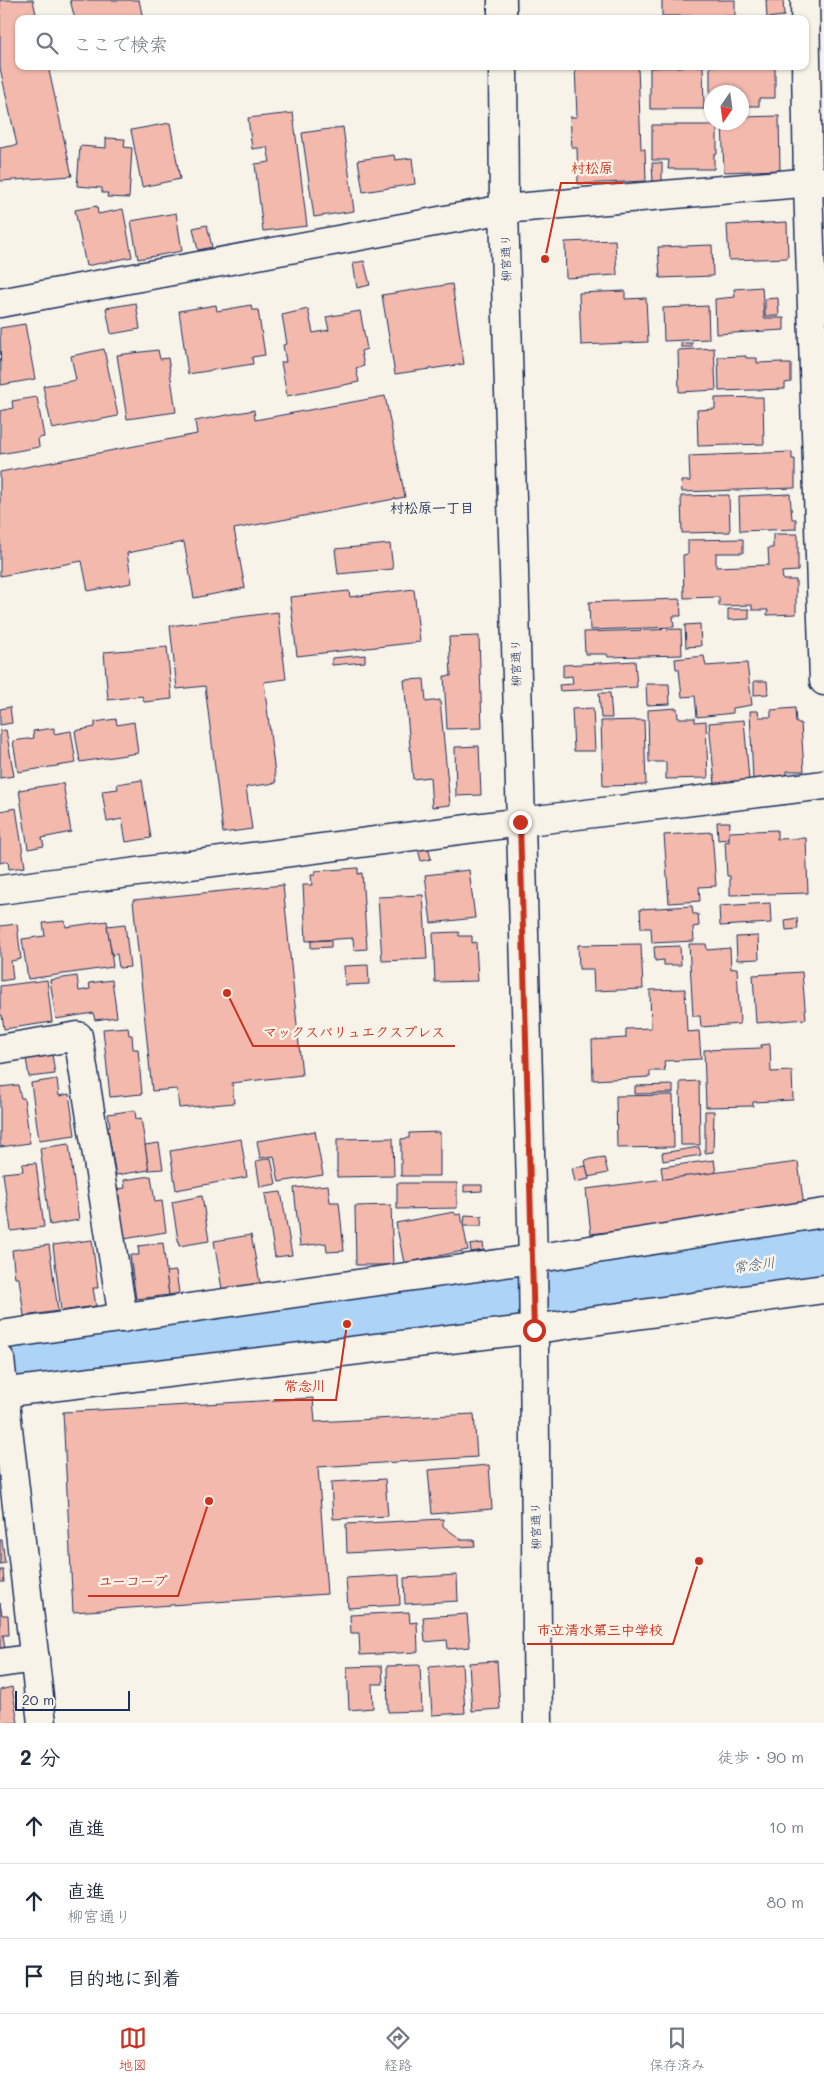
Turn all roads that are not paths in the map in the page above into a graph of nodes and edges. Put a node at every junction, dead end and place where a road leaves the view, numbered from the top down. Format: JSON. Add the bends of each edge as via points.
{"nodes":[{"id":1,"x":502,"y":0,"type":"edge"},
{"id":2,"x":805,"y":0,"type":"edge"},
{"id":3,"x":502,"y":15,"type":"edge"},
{"id":4,"x":806,"y":15,"type":"edge"},
{"id":5,"x":809,"y":66,"type":"edge"},
{"id":6,"x":503,"y":70,"type":"edge"},
{"id":7,"x":816,"y":182,"type":"edge"},
{"id":8,"x":504,"y":209,"type":"junction"},
{"id":9,"x":0,"y":303,"type":"edge"},
{"id":10,"x":824,"y":681,"type":"edge"},
{"id":11,"x":824,"y":785,"type":"edge"},
{"id":12,"x":520,"y":822,"type":"junction"},
{"id":13,"x":0,"y":890,"type":"edge"},
{"id":14,"x":0,"y":1049,"type":"edge"},
{"id":15,"x":824,"y":1213,"type":"edge"},
{"id":16,"x":533,"y":1259,"type":"junction"},
{"id":17,"x":824,"y":1289,"type":"edge"},
{"id":18,"x":123,"y":1318,"type":"junction"},
{"id":19,"x":534,"y":1330,"type":"junction"},
{"id":20,"x":0,"y":1335,"type":"edge"},
{"id":21,"x":0,"y":1359,"type":"edge"},
{"id":22,"x":2,"y":1393,"type":"edge"},
{"id":23,"x":35,"y":1658,"type":"junction"},
{"id":24,"x":0,"y":1663,"type":"edge"},
{"id":25,"x":42,"y":1723,"type":"edge"},
{"id":26,"x":538,"y":1723,"type":"edge"}],
"edges":[{"from":1,"to":3,"type":"street"},
{"from":2,"to":4,"type":"street"},
{"from":5,"to":7,"type":"street"},
{"from":6,"to":8,"type":"street","name":"柳宮通り"},
{"from":7,"to":8,"type":"street"},
{"from":7,"to":10,"type":"street"},
{"from":8,"to":9,"type":"street"},
{"from":8,"to":12,"type":"street","name":"柳宮通り"},
{"from":11,"to":12,"type":"street"},
{"from":12,"to":13,"type":"street"},
{"from":12,"to":16,"type":"street","name":"柳宮通り"},
{"from":14,"to":18,"type":"street","via":[[78,1036]]},
{"from":15,"to":16,"type":"street"},
{"from":16,"to":18,"type":"street"},
{"from":16,"to":19,"type":"street","name":"柳宮通り"},
{"from":17,"to":19,"type":"street"},
{"from":18,"to":20,"type":"street"},
{"from":19,"to":22,"type":"street"},
{"from":19,"to":26,"type":"street","name":"柳宮通り"},
{"from":21,"to":22,"type":"street"},
{"from":22,"to":23,"type":"street"},
{"from":23,"to":24,"type":"street"},
{"from":23,"to":25,"type":"street"}]}
